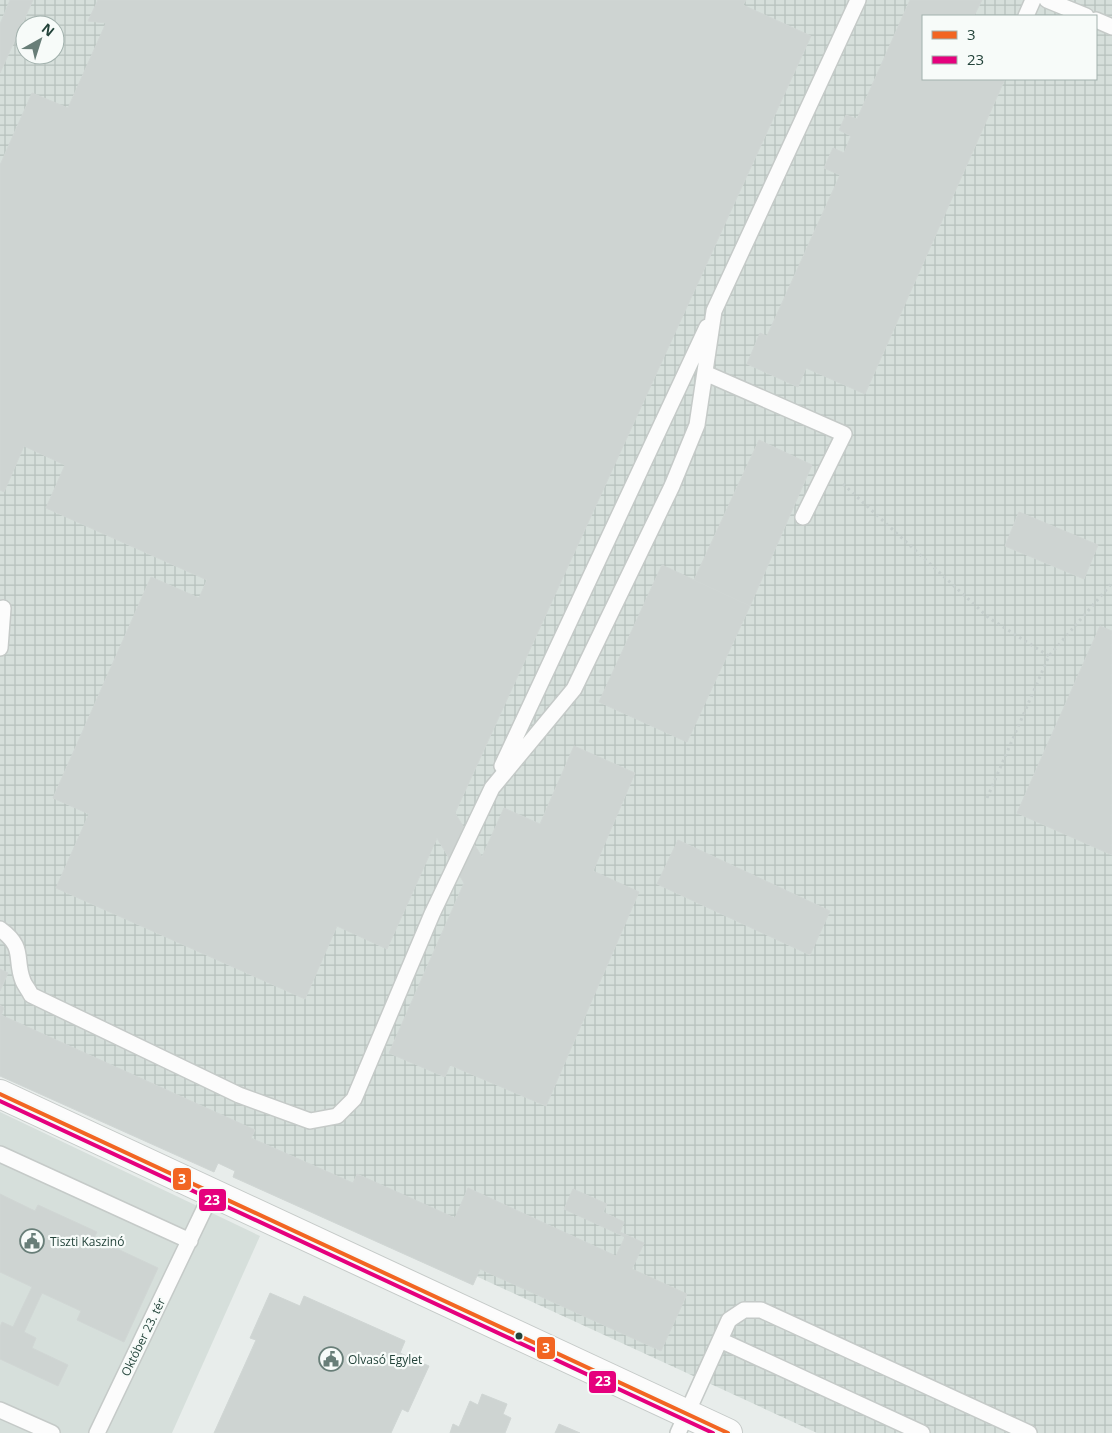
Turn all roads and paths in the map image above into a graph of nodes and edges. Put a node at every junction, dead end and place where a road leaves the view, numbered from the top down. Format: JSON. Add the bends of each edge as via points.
{"nodes":[{"id":1,"x":858,"y":0,"type":"edge"},
{"id":2,"x":1033,"y":0,"type":"edge"},
{"id":3,"x":1047,"y":0,"type":"edge"},
{"id":4,"x":1026,"y":15,"type":"edge"},
{"id":5,"x":1084,"y":15,"type":"edge"},
{"id":6,"x":1097,"y":20,"type":"edge"},
{"id":7,"x":1112,"y":27,"type":"edge"},
{"id":8,"x":714,"y":311,"type":"junction"},
{"id":9,"x":705,"y":373,"type":"junction"},
{"id":10,"x":826,"y":470,"type":"junction"},
{"id":11,"x":803,"y":517,"type":"dead end"},
{"id":12,"x":1112,"y":584,"type":"edge"},
{"id":13,"x":2,"y":608,"type":"dead end"},
{"id":14,"x":0,"y":648,"type":"edge"},
{"id":15,"x":1049,"y":656,"type":"junction"},
{"id":16,"x":492,"y":788,"type":"junction"},
{"id":17,"x":987,"y":798,"type":"dead end"},
{"id":18,"x":0,"y":929,"type":"edge"},
{"id":19,"x":0,"y":1094,"type":"edge"},
{"id":20,"x":0,"y":1154,"type":"edge"},
{"id":21,"x":212,"y":1193,"type":"junction"},
{"id":22,"x":190,"y":1242,"type":"junction"},
{"id":23,"x":720,"y":1340,"type":"junction"},
{"id":24,"x":0,"y":1410,"type":"edge"},
{"id":25,"x":683,"y":1423,"type":"edge"},
{"id":26,"x":52,"y":1433,"type":"edge"},
{"id":27,"x":97,"y":1433,"type":"edge"},
{"id":28,"x":728,"y":1433,"type":"edge"},
{"id":29,"x":922,"y":1433,"type":"edge"},
{"id":30,"x":1029,"y":1433,"type":"edge"}],
"edges":[{"from":1,"to":8,"type":"lane"},
{"from":2,"to":4,"type":"lane"},
{"from":3,"to":5,"type":"lane"},
{"from":6,"to":7,"type":"lane"},
{"from":8,"to":9,"type":"lane"},
{"from":8,"to":16,"type":"lane"},
{"from":9,"to":10,"type":"lane","via":[[844,434]]},
{"from":9,"to":16,"type":"lane","via":[[697,425],[574,689]]},
{"from":10,"to":11,"type":"lane"},
{"from":10,"to":15,"type":"path","via":[[989,618]]},
{"from":12,"to":15,"type":"path"},
{"from":13,"to":14,"type":"lane"},
{"from":15,"to":17,"type":"path"},
{"from":16,"to":18,"type":"lane","via":[[432,914],[354,1099],[338,1116],[310,1121],[239,1095],[31,995],[23,980],[19,952],[10,936]]},
{"from":19,"to":21,"type":"street"},
{"from":20,"to":22,"type":"lane"},
{"from":21,"to":22,"type":"lane","name":"Október 23. tér"},
{"from":21,"to":25,"type":"street"},
{"from":22,"to":27,"type":"lane","name":"Október 23. tér"},
{"from":23,"to":25,"type":"lane"},
{"from":23,"to":29,"type":"lane"},
{"from":23,"to":30,"type":"lane","via":[[730,1320],[744,1310],[761,1310]]},
{"from":24,"to":26,"type":"lane"},
{"from":25,"to":28,"type":"street"}]}
